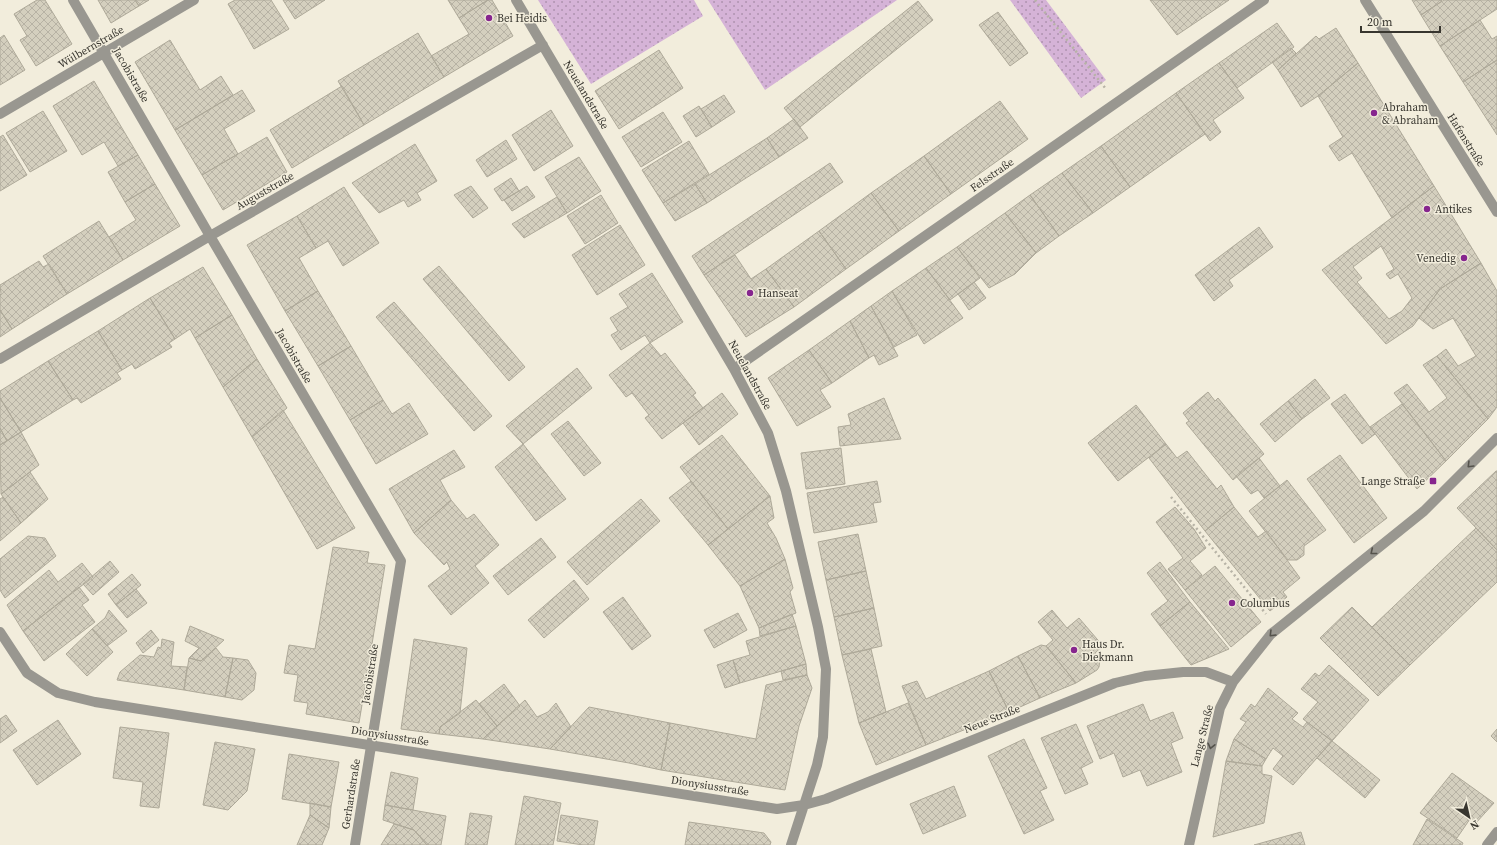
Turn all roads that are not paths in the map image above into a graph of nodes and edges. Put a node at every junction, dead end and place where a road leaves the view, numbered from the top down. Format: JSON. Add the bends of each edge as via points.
{"nodes":[{"id":1,"x":73,"y":0,"type":"edge"},
{"id":2,"x":194,"y":0,"type":"edge"},
{"id":3,"x":516,"y":0,"type":"edge"},
{"id":4,"x":1264,"y":0,"type":"edge"},
{"id":5,"x":1365,"y":0,"type":"edge"},
{"id":6,"x":542,"y":45,"type":"junction"},
{"id":7,"x":104,"y":53,"type":"junction"},
{"id":8,"x":0,"y":114,"type":"edge"},
{"id":9,"x":1497,"y":212,"type":"edge"},
{"id":10,"x":210,"y":236,"type":"junction"},
{"id":11,"x":0,"y":359,"type":"edge"},
{"id":12,"x":734,"y":369,"type":"junction"},
{"id":13,"x":1497,"y":438,"type":"edge"},
{"id":14,"x":0,"y":632,"type":"edge"},
{"id":15,"x":1233,"y":682,"type":"junction"},
{"id":16,"x":371,"y":746,"type":"junction"},
{"id":17,"x":804,"y":805,"type":"junction"},
{"id":18,"x":1497,"y":832,"type":"edge"},
{"id":19,"x":355,"y":845,"type":"edge"},
{"id":20,"x":791,"y":845,"type":"edge"},
{"id":21,"x":1189,"y":845,"type":"edge"},
{"id":22,"x":1488,"y":845,"type":"edge"}],
"edges":[{"from":1,"to":7,"type":"street","name":"Jacobistraße"},
{"from":2,"to":7,"type":"street","name":"Wülbernstraße"},
{"from":3,"to":6,"type":"street","name":"Neuelandstraße"},
{"from":4,"to":12,"type":"street","name":"Felsstraße"},
{"from":5,"to":9,"type":"street","name":"Hafenstraße"},
{"from":6,"to":10,"type":"street","name":"Auguststraße"},
{"from":6,"to":12,"type":"street","name":"Neuelandstraße"},
{"from":7,"to":8,"type":"street","name":"Wülbernstraße"},
{"from":7,"to":10,"type":"street","name":"Jacobistraße"},
{"from":10,"to":11,"type":"street","name":"Auguststraße"},
{"from":10,"to":16,"type":"street","name":"Jacobistraße","via":[[401,561]]},
{"from":12,"to":17,"type":"street","name":"Neuelandstraße","via":[[768,433],[786,491],[826,669],[823,737],[818,765]]},
{"from":13,"to":15,"type":"street","name":"Lange Straße","one_way":true,"via":[[1424,511],[1271,634]]},
{"from":14,"to":16,"type":"street","name":"Dionysiusstraße","via":[[27,674],[58,693],[95,702]]},
{"from":15,"to":17,"type":"street","name":"Neue Straße","via":[[1206,672],[1183,672],[1145,676],[1115,683],[826,799]]},
{"from":15,"to":21,"type":"street","name":"Lange Straße","one_way":true,"via":[[1220,708]]},
{"from":16,"to":17,"type":"street","name":"Dionysiusstraße","via":[[777,809]]},
{"from":16,"to":19,"type":"street","name":"Gerhardstraße"},
{"from":17,"to":20,"type":"street"},
{"from":18,"to":22,"type":"street"}]}
